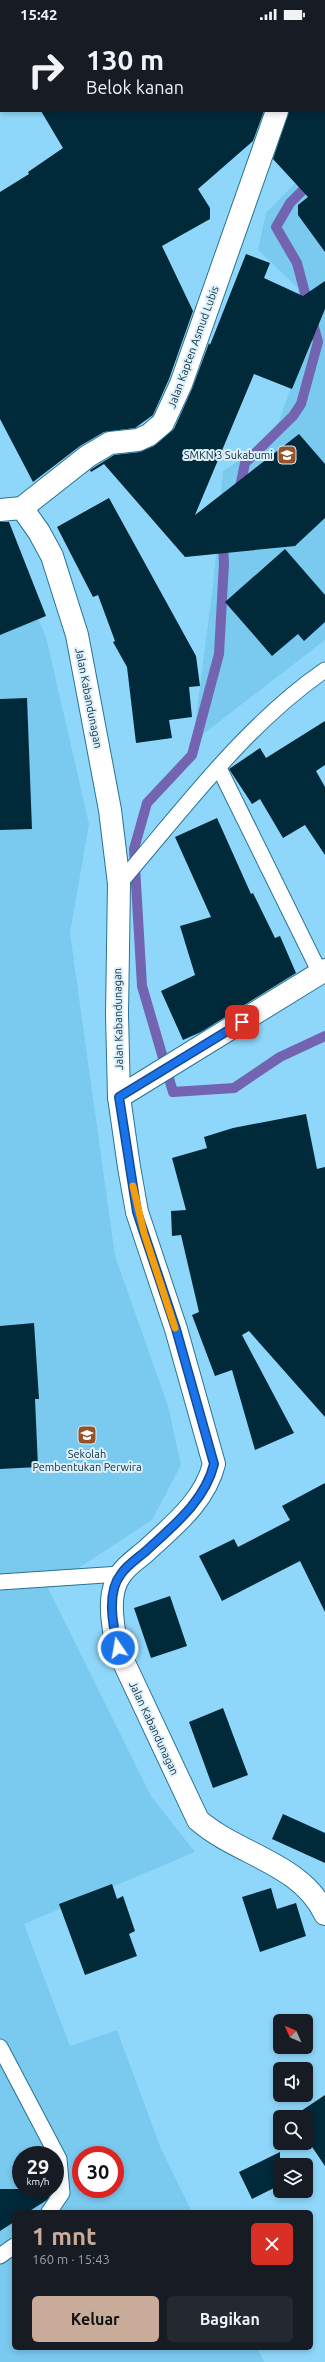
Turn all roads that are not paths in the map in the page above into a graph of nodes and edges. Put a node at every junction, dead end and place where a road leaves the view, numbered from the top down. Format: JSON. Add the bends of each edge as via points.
{"nodes":[{"id":1,"x":276,"y":112,"type":"edge"},
{"id":2,"x":22,"y":508,"type":"junction"},
{"id":3,"x":0,"y":510,"type":"edge"},
{"id":4,"x":325,"y":670,"type":"edge"},
{"id":5,"x":220,"y":768,"type":"junction"},
{"id":6,"x":119,"y":884,"type":"junction"},
{"id":7,"x":323,"y":974,"type":"edge"},
{"id":8,"x":119,"y":1097,"type":"junction"},
{"id":9,"x":120,"y":1574,"type":"junction"},
{"id":10,"x":0,"y":1582,"type":"edge"},
{"id":11,"x":325,"y":1914,"type":"edge"},
{"id":12,"x":0,"y":2047,"type":"edge"},
{"id":13,"x":50,"y":2210,"type":"edge"},
{"id":14,"x":12,"y":2247,"type":"edge"},
{"id":15,"x":0,"y":2256,"type":"edge"}],
"edges":[{"from":1,"to":2,"type":"street","name":"Jalan Kapten Asmud Lubis","via":[[181,384],[163,424],[138,440],[110,443],[88,456]]},
{"from":2,"to":3,"type":"street"},
{"from":2,"to":6,"type":"street","name":"Jalan Kabandunagan","via":[[52,556],[77,635],[110,810]]},
{"from":4,"to":5,"type":"lane","via":[[307,683],[243,742]]},
{"from":5,"to":6,"type":"lane"},
{"from":5,"to":7,"type":"lane"},
{"from":6,"to":8,"type":"street","name":"Jalan Kabandunagan"},
{"from":7,"to":8,"type":"street"},
{"from":8,"to":9,"type":"street","name":"Jalan Kabandunagan","via":[[137,1212],[176,1329],[214,1464],[198,1501]]},
{"from":9,"to":10,"type":"lane"},
{"from":9,"to":11,"type":"street","name":"Jalan Kabandunagan","via":[[112,1600],[113,1625],[118,1648],[198,1820],[212,1833],[307,1886]]},
{"from":12,"to":13,"type":"lane","via":[[59,2159],[62,2193]]},
{"from":14,"to":15,"type":"lane"}]}
